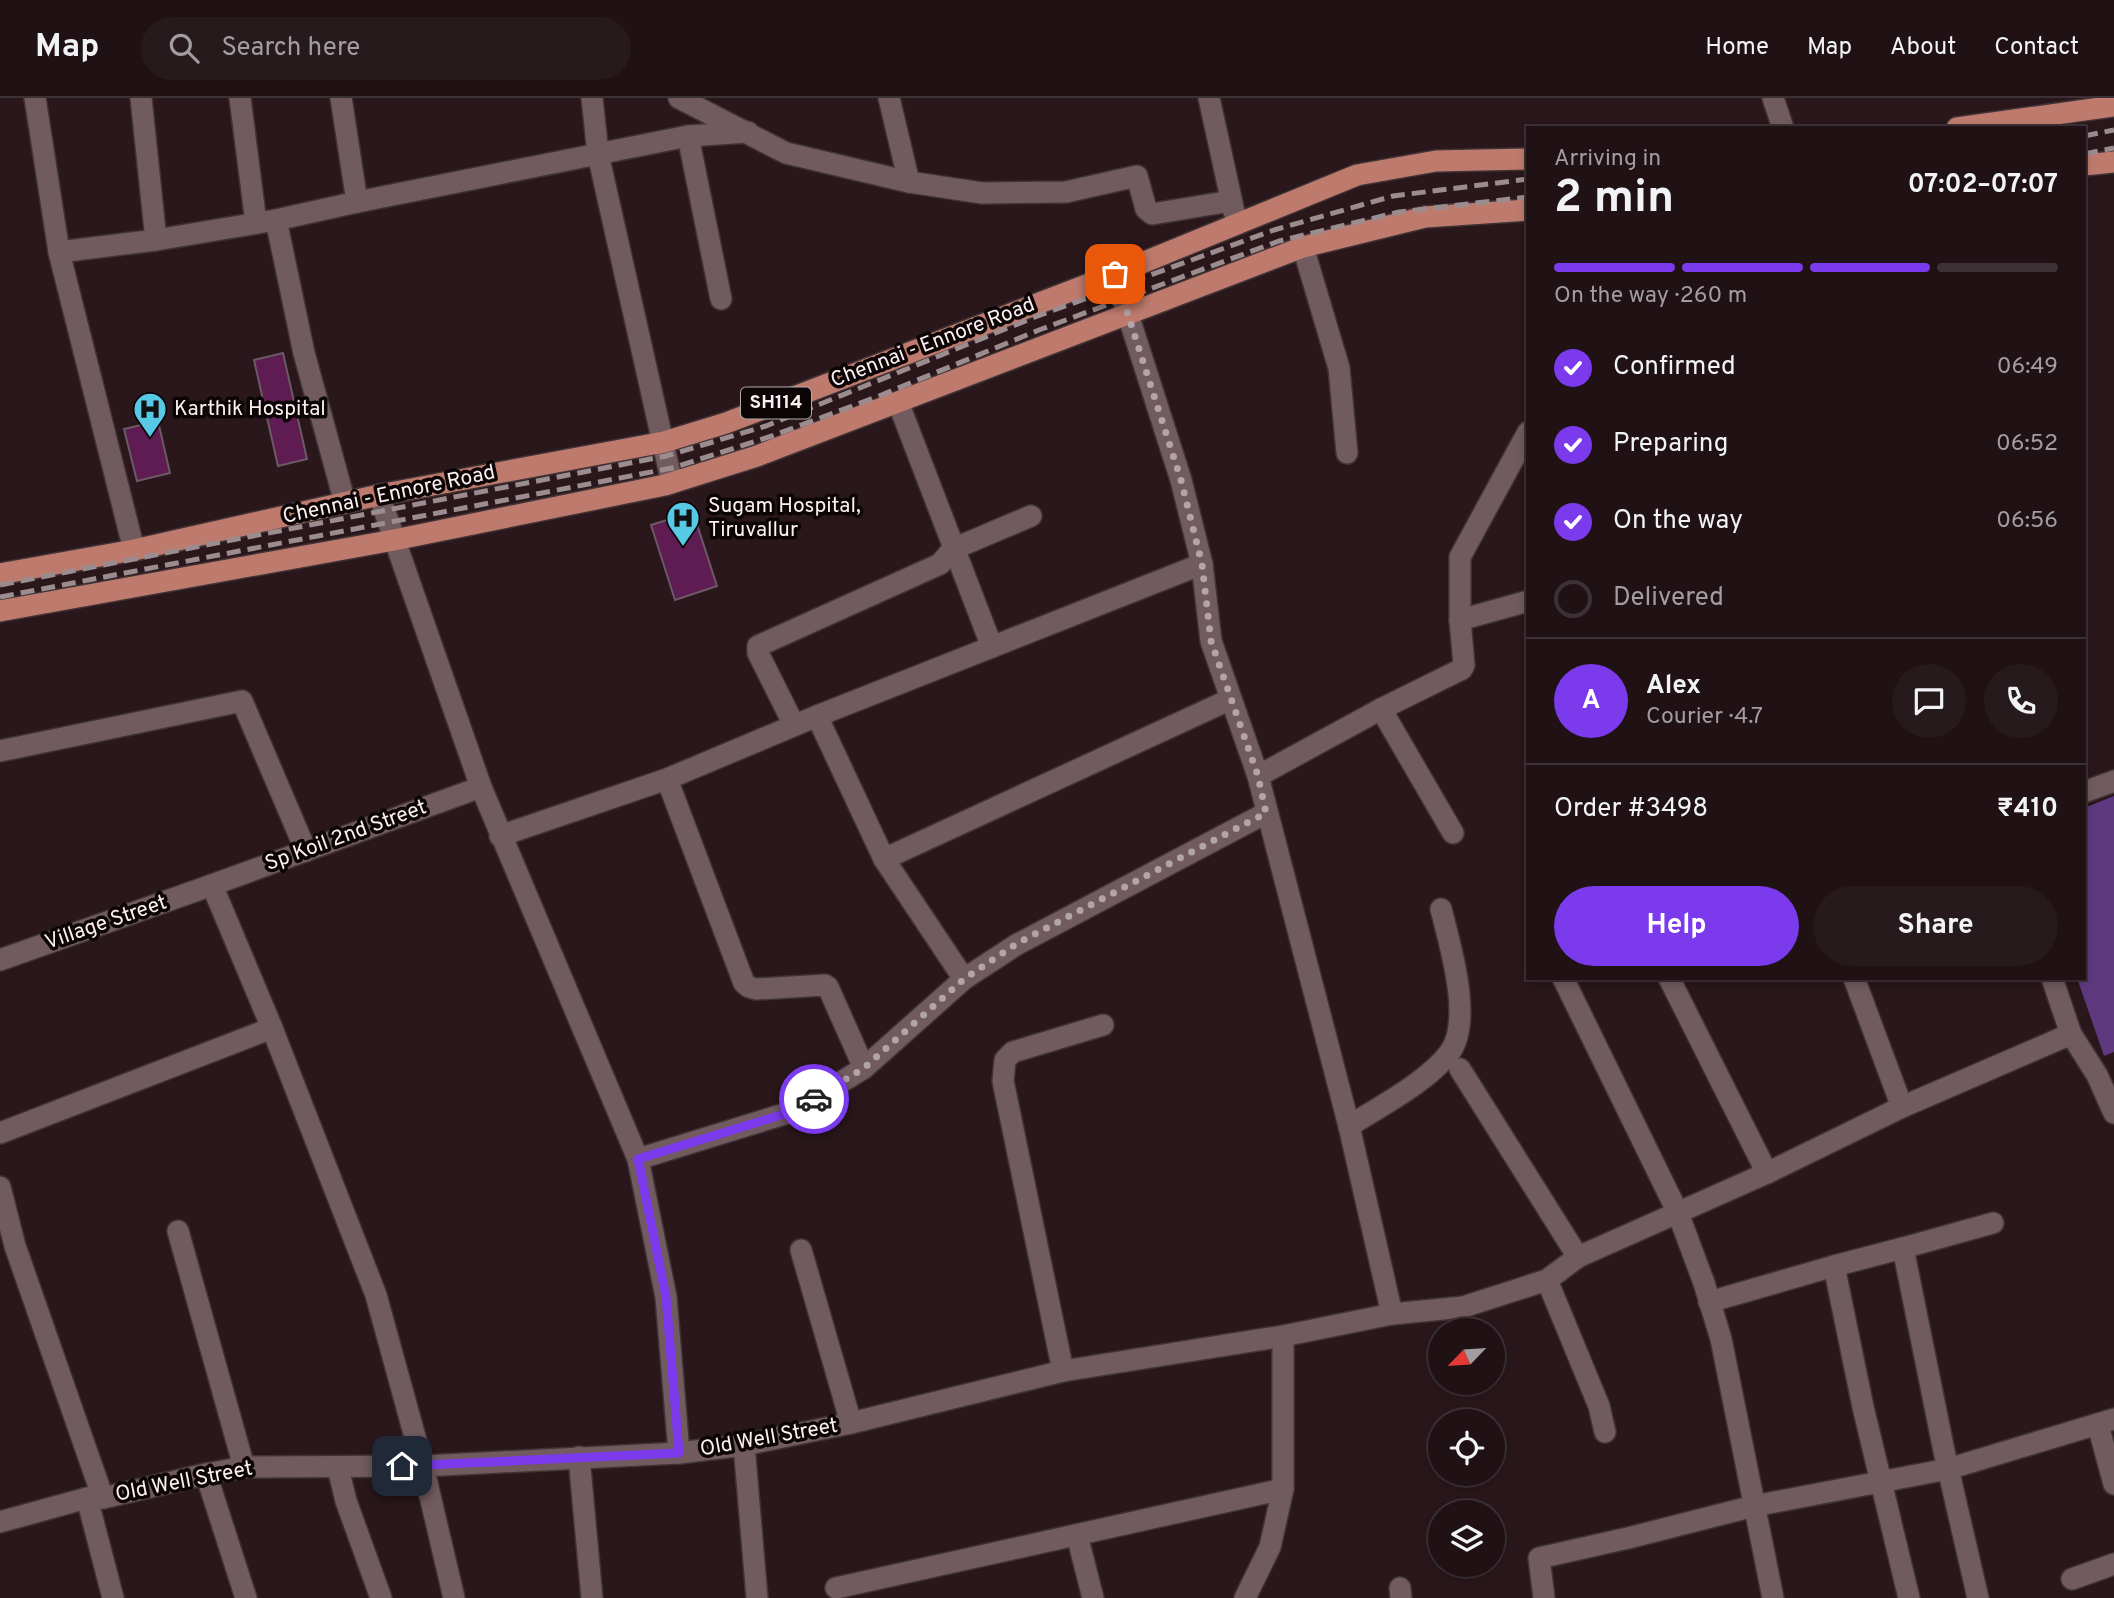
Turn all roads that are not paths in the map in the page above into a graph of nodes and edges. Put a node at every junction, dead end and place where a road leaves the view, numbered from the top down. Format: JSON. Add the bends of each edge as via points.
{"nodes":[{"id":1,"x":35,"y":98,"type":"edge"},
{"id":2,"x":141,"y":98,"type":"edge"},
{"id":3,"x":240,"y":98,"type":"edge"},
{"id":4,"x":341,"y":98,"type":"edge"},
{"id":5,"x":592,"y":98,"type":"edge"},
{"id":6,"x":680,"y":98,"type":"edge"},
{"id":7,"x":890,"y":98,"type":"edge"},
{"id":8,"x":1209,"y":98,"type":"edge"},
{"id":9,"x":1773,"y":98,"type":"edge"},
{"id":10,"x":2114,"y":106,"type":"edge"},
{"id":11,"x":1782,"y":126,"type":"edge"},
{"id":12,"x":1971,"y":126,"type":"edge"},
{"id":13,"x":748,"y":132,"type":"junction"},
{"id":14,"x":688,"y":136,"type":"junction"},
{"id":15,"x":598,"y":153,"type":"junction"},
{"id":16,"x":1526,"y":159,"type":"edge"},
{"id":17,"x":2114,"y":162,"type":"edge"},
{"id":18,"x":2086,"y":166,"type":"edge"},
{"id":19,"x":909,"y":182,"type":"junction"},
{"id":20,"x":1231,"y":201,"type":"junction"},
{"id":21,"x":357,"y":202,"type":"junction"},
{"id":22,"x":1526,"y":211,"type":"edge"},
{"id":23,"x":266,"y":222,"type":"junction"},
{"id":24,"x":1236,"y":223,"type":"junction"},
{"id":25,"x":156,"y":240,"type":"junction"},
{"id":26,"x":1303,"y":247,"type":"junction"},
{"id":27,"x":59,"y":252,"type":"junction"},
{"id":28,"x":1115,"y":274,"type":"junction"},
{"id":29,"x":721,"y":299,"type":"dead end"},
{"id":30,"x":1127,"y":315,"type":"junction"},
{"id":31,"x":898,"y":402,"type":"junction"},
{"id":32,"x":1526,"y":436,"type":"edge"},
{"id":33,"x":664,"y":442,"type":"junction"},
{"id":34,"x":1347,"y":453,"type":"dead end"},
{"id":35,"x":672,"y":483,"type":"junction"},
{"id":36,"x":379,"y":495,"type":"junction"},
{"id":37,"x":345,"y":503,"type":"junction"},
{"id":38,"x":1031,"y":516,"type":"dead end"},
{"id":39,"x":394,"y":540,"type":"junction"},
{"id":40,"x":954,"y":549,"type":"junction"},
{"id":41,"x":134,"y":550,"type":"junction"},
{"id":42,"x":1202,"y":564,"type":"junction"},
{"id":43,"x":0,"y":575,"type":"edge"},
{"id":44,"x":1526,"y":605,"type":"edge"},
{"id":45,"x":0,"y":611,"type":"edge"},
{"id":46,"x":1460,"y":620,"type":"junction"},
{"id":47,"x":992,"y":647,"type":"junction"},
{"id":48,"x":1231,"y":699,"type":"junction"},
{"id":49,"x":1381,"y":709,"type":"junction"},
{"id":50,"x":817,"y":716,"type":"junction"},
{"id":51,"x":794,"y":725,"type":"junction"},
{"id":52,"x":0,"y":751,"type":"edge"},
{"id":53,"x":1258,"y":776,"type":"junction"},
{"id":54,"x":667,"y":779,"type":"junction"},
{"id":55,"x":2114,"y":781,"type":"edge"},
{"id":56,"x":481,"y":787,"type":"junction"},
{"id":57,"x":2086,"y":791,"type":"edge"},
{"id":58,"x":1266,"y":813,"type":"junction"},
{"id":59,"x":1453,"y":833,"type":"dead end"},
{"id":60,"x":500,"y":836,"type":"junction"},
{"id":61,"x":306,"y":851,"type":"junction"},
{"id":62,"x":884,"y":859,"type":"junction"},
{"id":63,"x":212,"y":885,"type":"junction"},
{"id":64,"x":1441,"y":909,"type":"dead end"},
{"id":65,"x":0,"y":960,"type":"edge"},
{"id":66,"x":964,"y":979,"type":"junction"},
{"id":67,"x":1564,"y":980,"type":"edge"},
{"id":68,"x":1670,"y":980,"type":"edge"},
{"id":69,"x":1855,"y":980,"type":"edge"},
{"id":70,"x":2053,"y":980,"type":"edge"},
{"id":71,"x":1103,"y":1026,"type":"dead end"},
{"id":72,"x":272,"y":1028,"type":"junction"},
{"id":73,"x":2071,"y":1034,"type":"junction"},
{"id":74,"x":864,"y":1068,"type":"junction"},
{"id":75,"x":1460,"y":1069,"type":"dead end"},
{"id":76,"x":2105,"y":1072,"type":"edge"},
{"id":77,"x":1902,"y":1107,"type":"junction"},
{"id":78,"x":2114,"y":1112,"type":"edge"},
{"id":79,"x":1349,"y":1126,"type":"junction"},
{"id":80,"x":0,"y":1133,"type":"edge"},
{"id":81,"x":638,"y":1159,"type":"junction"},
{"id":82,"x":1767,"y":1173,"type":"junction"},
{"id":83,"x":0,"y":1187,"type":"edge"},
{"id":84,"x":1678,"y":1213,"type":"junction"},
{"id":85,"x":1993,"y":1223,"type":"dead end"},
{"id":86,"x":178,"y":1231,"type":"dead end"},
{"id":87,"x":1903,"y":1248,"type":"junction"},
{"id":88,"x":801,"y":1250,"type":"dead end"},
{"id":89,"x":1578,"y":1257,"type":"junction"},
{"id":90,"x":9,"y":1259,"type":"edge"},
{"id":91,"x":1834,"y":1266,"type":"junction"},
{"id":92,"x":1547,"y":1280,"type":"junction"},
{"id":93,"x":1709,"y":1302,"type":"junction"},
{"id":94,"x":1392,"y":1314,"type":"junction"},
{"id":95,"x":1283,"y":1336,"type":"junction"},
{"id":96,"x":1063,"y":1371,"type":"junction"},
{"id":97,"x":2106,"y":1422,"type":"edge"},
{"id":98,"x":851,"y":1423,"type":"junction"},
{"id":99,"x":1605,"y":1432,"type":"dead end"},
{"id":100,"x":744,"y":1445,"type":"junction"},
{"id":101,"x":679,"y":1453,"type":"junction"},
{"id":102,"x":579,"y":1457,"type":"junction"},
{"id":103,"x":424,"y":1466,"type":"junction"},
{"id":104,"x":244,"y":1467,"type":"junction"},
{"id":105,"x":338,"y":1468,"type":"junction"},
{"id":106,"x":1948,"y":1469,"type":"junction"},
{"id":107,"x":206,"y":1474,"type":"junction"},
{"id":108,"x":1881,"y":1481,"type":"junction"},
{"id":109,"x":2114,"y":1484,"type":"edge"},
{"id":110,"x":1283,"y":1489,"type":"junction"},
{"id":111,"x":95,"y":1498,"type":"junction"},
{"id":112,"x":1754,"y":1506,"type":"junction"},
{"id":113,"x":0,"y":1522,"type":"edge"},
{"id":114,"x":1077,"y":1535,"type":"junction"},
{"id":115,"x":2114,"y":1564,"type":"edge"},
{"id":116,"x":2072,"y":1579,"type":"dead end"},
{"id":117,"x":836,"y":1588,"type":"dead end"},
{"id":118,"x":113,"y":1598,"type":"edge"},
{"id":119,"x":246,"y":1598,"type":"edge"},
{"id":120,"x":381,"y":1598,"type":"edge"},
{"id":121,"x":454,"y":1598,"type":"edge"},
{"id":122,"x":592,"y":1598,"type":"edge"},
{"id":123,"x":757,"y":1598,"type":"edge"},
{"id":124,"x":1093,"y":1598,"type":"edge"},
{"id":125,"x":1245,"y":1598,"type":"edge"},
{"id":126,"x":1544,"y":1598,"type":"edge"},
{"id":127,"x":1773,"y":1598,"type":"edge"},
{"id":128,"x":1909,"y":1598,"type":"edge"},
{"id":129,"x":1978,"y":1598,"type":"edge"}],
"edges":[{"from":1,"to":27,"type":"street"},
{"from":2,"to":25,"type":"street"},
{"from":3,"to":23,"type":"street"},
{"from":4,"to":21,"type":"street"},
{"from":5,"to":15,"type":"street"},
{"from":6,"to":13,"type":"street"},
{"from":7,"to":19,"type":"street"},
{"from":8,"to":20,"type":"street"},
{"from":9,"to":11,"type":"street"},
{"from":10,"to":12,"type":"main road"},
{"from":13,"to":14,"type":"street"},
{"from":13,"to":19,"type":"street","via":[[786,153]]},
{"from":14,"to":15,"type":"street"},
{"from":14,"to":29,"type":"street"},
{"from":15,"to":21,"type":"street"},
{"from":15,"to":33,"type":"street"},
{"from":16,"to":24,"type":"main road","name":"Chennai - Ennore Road","number":"SH114","via":[[1436,162],[1357,175]]},
{"from":17,"to":18,"type":"main road"},
{"from":19,"to":20,"type":"street","via":[[982,193],[1066,192],[1137,176],[1148,213]]},
{"from":20,"to":24,"type":"street"},
{"from":21,"to":23,"type":"street"},
{"from":22,"to":26,"type":"main road","name":"Chennai - Ennore Road","number":"SH114","via":[[1425,217]]},
{"from":23,"to":25,"type":"street"},
{"from":23,"to":37,"type":"street"},
{"from":24,"to":28,"type":"main road","name":"Chennai - Ennore Road","number":"SH114"},
{"from":25,"to":27,"type":"street"},
{"from":26,"to":30,"type":"main road","name":"Chennai - Ennore Road","number":"SH114"},
{"from":26,"to":34,"type":"street","via":[[1339,368]]},
{"from":27,"to":41,"type":"street"},
{"from":28,"to":30,"type":"street"},
{"from":28,"to":33,"type":"main road","name":"Chennai - Ennore Road","number":"SH114","via":[[726,423]]},
{"from":30,"to":31,"type":"main road","name":"Chennai - Ennore Road","number":"SH114"},
{"from":30,"to":42,"type":"street","via":[[1181,480]]},
{"from":31,"to":35,"type":"main road","name":"Chennai - Ennore Road","number":"SH114"},
{"from":31,"to":40,"type":"street"},
{"from":32,"to":46,"type":"street","via":[[1460,557]]},
{"from":33,"to":35,"type":"street"},
{"from":33,"to":36,"type":"main road","name":"Chennai - Ennore Road","number":"SH114"},
{"from":35,"to":39,"type":"main road","name":"Chennai - Ennore Road","number":"SH114"},
{"from":36,"to":37,"type":"main road","name":"Chennai - Ennore Road","number":"SH114"},
{"from":36,"to":39,"type":"street"},
{"from":37,"to":41,"type":"main road","name":"Chennai - Ennore Road","number":"SH114"},
{"from":38,"to":40,"type":"street"},
{"from":39,"to":45,"type":"main road","name":"Chennai - Ennore Road","number":"SH114"},
{"from":39,"to":56,"type":"street"},
{"from":40,"to":47,"type":"street"},
{"from":40,"to":51,"type":"street","via":[[940,564],[758,646]]},
{"from":41,"to":43,"type":"main road","name":"Chennai - Ennore Road","number":"SH114"},
{"from":42,"to":47,"type":"street"},
{"from":42,"to":48,"type":"street","via":[[1211,641]]},
{"from":44,"to":46,"type":"street"},
{"from":46,"to":49,"type":"street","via":[[1462,669]]},
{"from":47,"to":50,"type":"street"},
{"from":48,"to":53,"type":"street"},
{"from":48,"to":62,"type":"street"},
{"from":49,"to":53,"type":"street"},
{"from":49,"to":59,"type":"street"},
{"from":50,"to":51,"type":"street"},
{"from":50,"to":62,"type":"street"},
{"from":51,"to":54,"type":"street"},
{"from":52,"to":61,"type":"street","via":[[242,701]]},
{"from":53,"to":58,"type":"street"},
{"from":54,"to":60,"type":"street"},
{"from":54,"to":74,"type":"street","via":[[744,983],[756,989],[828,987]]},
{"from":55,"to":57,"type":"street"},
{"from":56,"to":60,"type":"street"},
{"from":56,"to":61,"type":"street","name":"Sp Koil 2nd Street"},
{"from":58,"to":66,"type":"street","via":[[1016,944]]},
{"from":58,"to":79,"type":"street"},
{"from":60,"to":81,"type":"street"},
{"from":61,"to":63,"type":"street","name":"Sp Koil 2nd Street"},
{"from":62,"to":66,"type":"street"},
{"from":63,"to":65,"type":"street","name":"Village Street"},
{"from":63,"to":72,"type":"street"},
{"from":64,"to":79,"type":"street","via":[[1459,993],[1460,1017],[1452,1051],[1408,1088]]},
{"from":66,"to":74,"type":"street"},
{"from":67,"to":84,"type":"street"},
{"from":68,"to":82,"type":"street"},
{"from":69,"to":77,"type":"street"},
{"from":70,"to":73,"type":"street"},
{"from":71,"to":96,"type":"street","via":[[1013,1052],[1005,1060],[1003,1081]]},
{"from":72,"to":80,"type":"street"},
{"from":72,"to":103,"type":"street","via":[[376,1295]]},
{"from":73,"to":76,"type":"street"},
{"from":73,"to":77,"type":"street","name":"Old Well Street"},
{"from":74,"to":81,"type":"street","via":[[794,1111]]},
{"from":75,"to":89,"type":"street"},
{"from":76,"to":78,"type":"street"},
{"from":77,"to":82,"type":"street","name":"Old Well Street"},
{"from":79,"to":94,"type":"street"},
{"from":81,"to":101,"type":"street","via":[[666,1297]]},
{"from":82,"to":84,"type":"street","name":"Old Well Street"},
{"from":83,"to":90,"type":"street"},
{"from":84,"to":89,"type":"street","name":"Old Well Street"},
{"from":84,"to":93,"type":"street"},
{"from":85,"to":87,"type":"street"},
{"from":86,"to":104,"type":"street"},
{"from":87,"to":91,"type":"street"},
{"from":87,"to":106,"type":"street"},
{"from":88,"to":98,"type":"street"},
{"from":89,"to":92,"type":"street","name":"Old Well Street"},
{"from":90,"to":111,"type":"street"},
{"from":91,"to":93,"type":"street"},
{"from":91,"to":108,"type":"street"},
{"from":92,"to":94,"type":"street","name":"Old Well Street","via":[[1463,1307]]},
{"from":92,"to":99,"type":"street","via":[[1599,1406]]},
{"from":93,"to":112,"type":"street","via":[[1721,1339]]},
{"from":94,"to":95,"type":"street","name":"Old Well Street"},
{"from":95,"to":96,"type":"street","name":"Old Well Street"},
{"from":95,"to":110,"type":"street"},
{"from":96,"to":98,"type":"street","name":"Old Well Street"},
{"from":97,"to":106,"type":"street"},
{"from":97,"to":109,"type":"street"},
{"from":98,"to":100,"type":"street","name":"Old Well Street"},
{"from":100,"to":101,"type":"street","name":"Old Well Street"},
{"from":100,"to":123,"type":"street"},
{"from":101,"to":102,"type":"street","name":"Old Well Street"},
{"from":102,"to":103,"type":"street","name":"Old Well Street"},
{"from":102,"to":122,"type":"street"},
{"from":103,"to":105,"type":"street","name":"Old Well Street"},
{"from":103,"to":121,"type":"street"},
{"from":104,"to":105,"type":"street","name":"Old Well Street"},
{"from":104,"to":107,"type":"street","name":"Old Well Street"},
{"from":105,"to":120,"type":"street"},
{"from":106,"to":108,"type":"street"},
{"from":106,"to":129,"type":"street"},
{"from":107,"to":111,"type":"street","name":"Old Well Street"},
{"from":107,"to":119,"type":"street"},
{"from":108,"to":112,"type":"street"},
{"from":108,"to":128,"type":"street"},
{"from":110,"to":114,"type":"street"},
{"from":110,"to":125,"type":"street","via":[[1270,1547]]},
{"from":111,"to":113,"type":"street","name":"Old Well Street"},
{"from":111,"to":118,"type":"street"},
{"from":112,"to":126,"type":"street","via":[[1538,1558]]},
{"from":112,"to":127,"type":"street"},
{"from":114,"to":117,"type":"street"},
{"from":114,"to":124,"type":"street"},
{"from":115,"to":116,"type":"street"}]}
